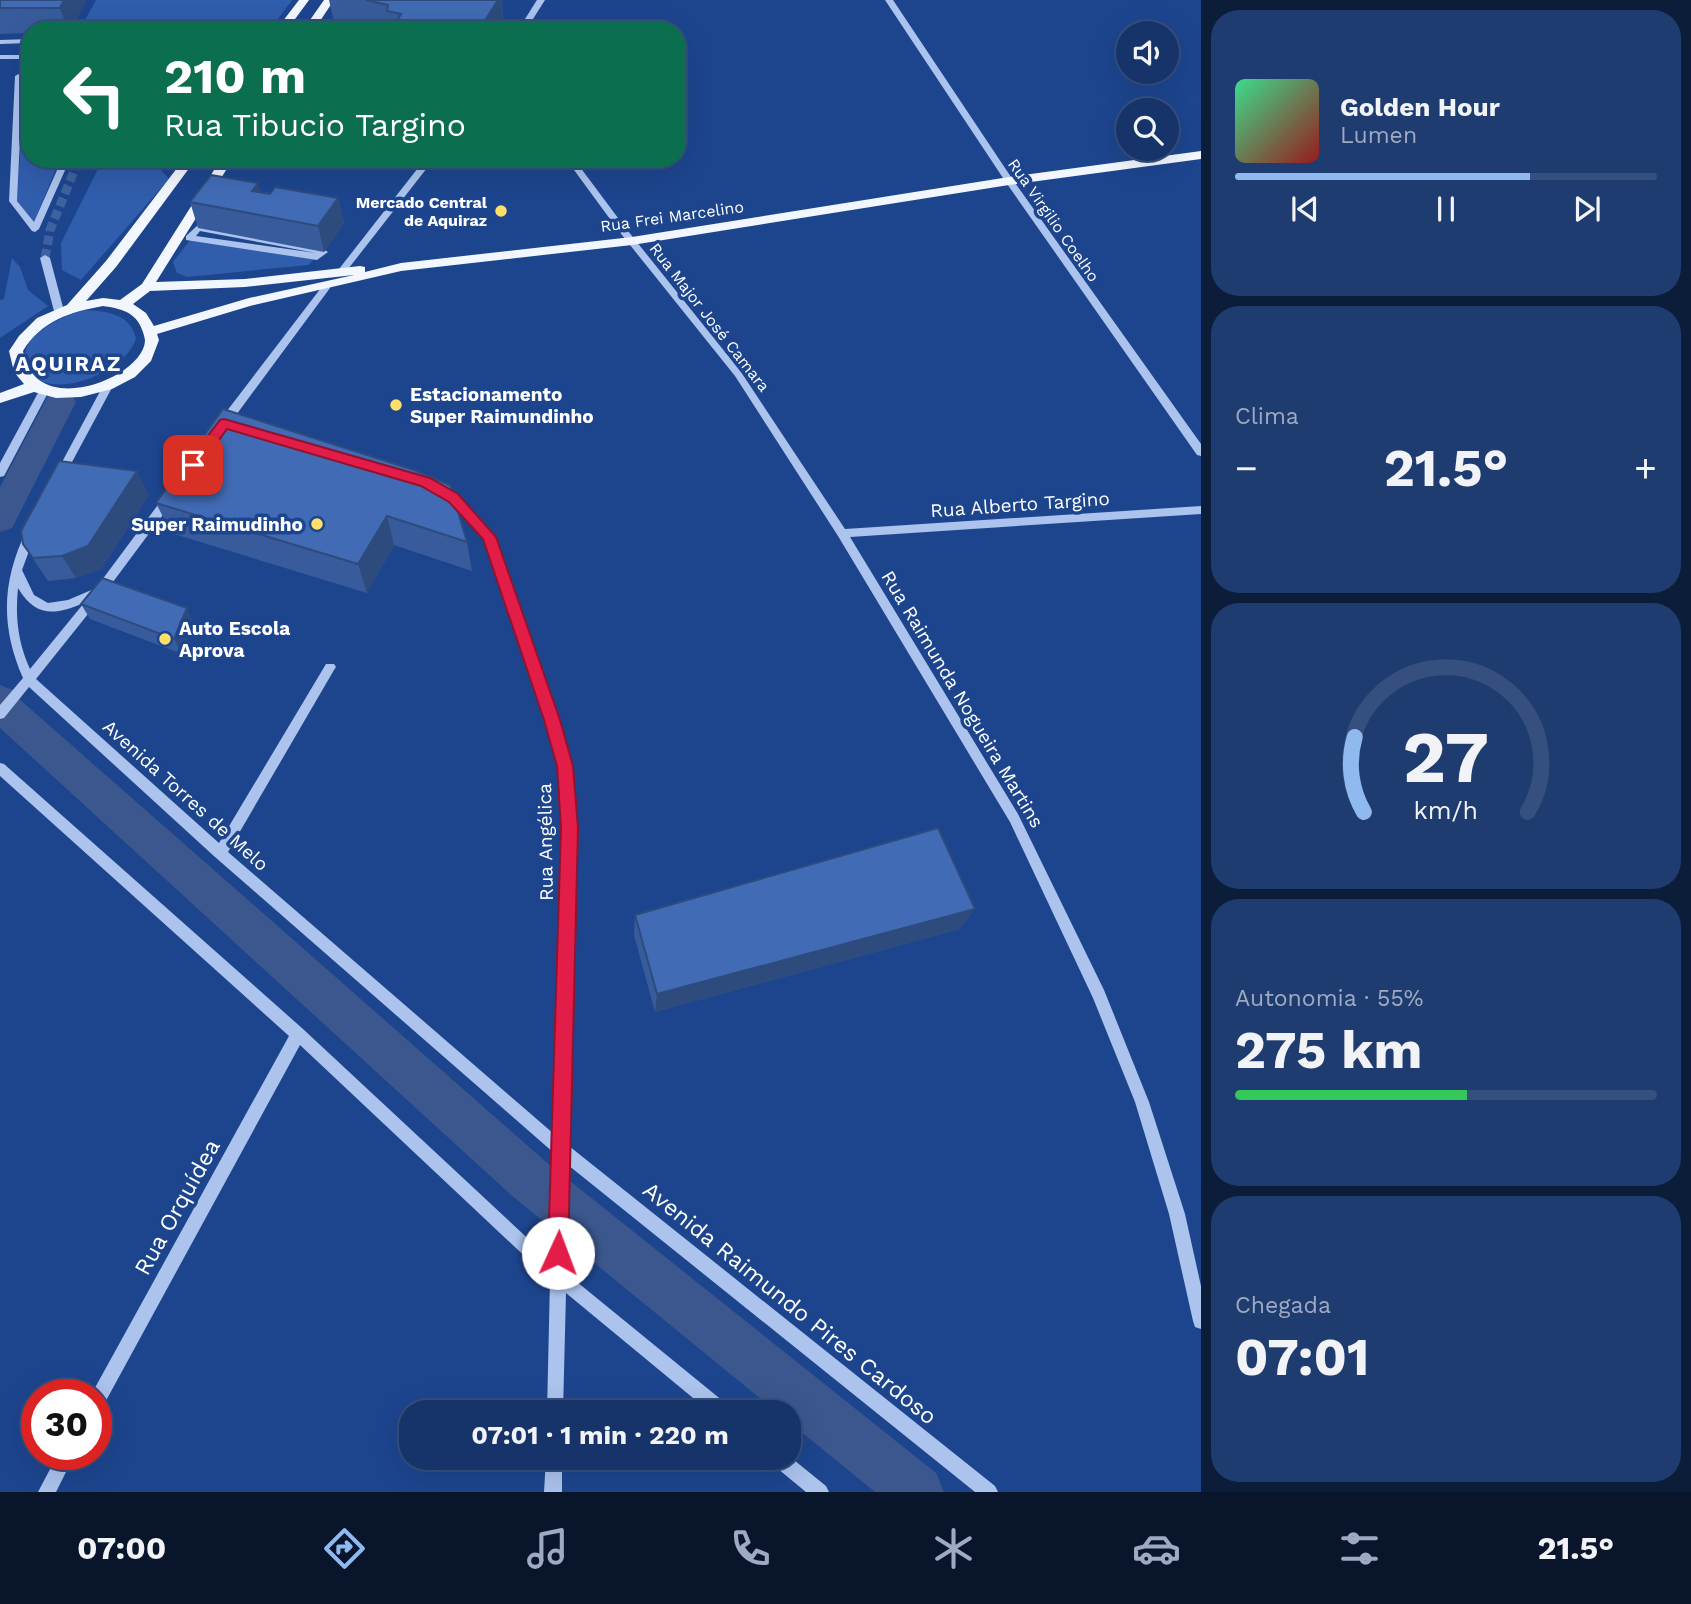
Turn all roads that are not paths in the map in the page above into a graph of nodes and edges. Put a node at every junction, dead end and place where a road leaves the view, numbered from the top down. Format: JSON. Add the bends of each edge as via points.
{"nodes":[{"id":1,"x":304,"y":0,"type":"edge"},
{"id":2,"x":329,"y":0,"type":"edge"},
{"id":3,"x":541,"y":0,"type":"edge"},
{"id":4,"x":889,"y":0,"type":"edge"},
{"id":5,"x":288,"y":21,"type":"edge"},
{"id":6,"x":314,"y":21,"type":"edge"},
{"id":7,"x":528,"y":21,"type":"edge"},
{"id":8,"x":0,"y":41,"type":"edge"},
{"id":9,"x":21,"y":41,"type":"edge"},
{"id":10,"x":0,"y":57,"type":"edge"},
{"id":11,"x":21,"y":57,"type":"edge"},
{"id":12,"x":21,"y":75,"type":"edge"},
{"id":13,"x":1201,"y":155,"type":"edge"},
{"id":14,"x":62,"y":168,"type":"edge"},
{"id":15,"x":181,"y":168,"type":"edge"},
{"id":16,"x":221,"y":168,"type":"edge"},
{"id":17,"x":423,"y":168,"type":"edge"},
{"id":18,"x":577,"y":168,"type":"edge"},
{"id":19,"x":1009,"y":181,"type":"junction"},
{"id":20,"x":198,"y":228,"type":"joint"},
{"id":21,"x":632,"y":241,"type":"junction"},
{"id":22,"x":45,"y":258,"type":"tunnel mouth"},
{"id":23,"x":401,"y":267,"type":"junction"},
{"id":24,"x":342,"y":271,"type":"junction"},
{"id":25,"x":327,"y":286,"type":"junction"},
{"id":26,"x":147,"y":287,"type":"junction"},
{"id":27,"x":123,"y":305,"type":"junction"},
{"id":28,"x":66,"y":309,"type":"junction"},
{"id":29,"x":152,"y":331,"type":"junction"},
{"id":30,"x":16,"y":351,"type":"junction"},
{"id":31,"x":0,"y":356,"type":"edge"},
{"id":32,"x":108,"y":384,"type":"junction"},
{"id":33,"x":40,"y":388,"type":"junction"},
{"id":34,"x":0,"y":398,"type":"edge"},
{"id":35,"x":224,"y":424,"type":"junction"},
{"id":36,"x":238,"y":428,"type":"edge"},
{"id":37,"x":216,"y":435,"type":"edge"},
{"id":38,"x":1201,"y":453,"type":"edge"},
{"id":39,"x":0,"y":472,"type":"edge"},
{"id":40,"x":426,"y":482,"type":"edge"},
{"id":41,"x":54,"y":488,"type":"edge"},
{"id":42,"x":174,"y":490,"type":"edge"},
{"id":43,"x":1201,"y":510,"type":"edge"},
{"id":44,"x":36,"y":522,"type":"edge"},
{"id":45,"x":842,"y":533,"type":"junction"},
{"id":46,"x":16,"y":570,"type":"junction"},
{"id":47,"x":100,"y":591,"type":"junction"},
{"id":48,"x":330,"y":667,"type":"dead end"},
{"id":49,"x":27,"y":684,"type":"junction"},
{"id":50,"x":0,"y":714,"type":"edge"},
{"id":51,"x":0,"y":768,"type":"edge"},
{"id":52,"x":220,"y":853,"type":"junction"},
{"id":53,"x":298,"y":1034,"type":"junction"},
{"id":54,"x":562,"y":1150,"type":"junction"},
{"id":55,"x":557,"y":1276,"type":"junction"},
{"id":56,"x":1201,"y":1321,"type":"edge"},
{"id":57,"x":109,"y":1379,"type":"edge"},
{"id":58,"x":555,"y":1400,"type":"edge"},
{"id":59,"x":708,"y":1400,"type":"edge"},
{"id":60,"x":59,"y":1470,"type":"edge"},
{"id":61,"x":554,"y":1470,"type":"edge"},
{"id":62,"x":793,"y":1470,"type":"edge"},
{"id":63,"x":47,"y":1492,"type":"edge"},
{"id":64,"x":553,"y":1492,"type":"edge"},
{"id":65,"x":820,"y":1492,"type":"edge"},
{"id":66,"x":989,"y":1492,"type":"edge"}],
"edges":[{"from":1,"to":5,"type":"main road"},
{"from":2,"to":6,"type":"main road"},
{"from":3,"to":7,"type":"street"},
{"from":4,"to":19,"type":"street","name":"Rua Virgilio Coelho"},
{"from":8,"to":9,"type":"street"},
{"from":10,"to":11,"type":"street"},
{"from":12,"to":14,"type":"street","via":[[13,201],[35,229]]},
{"from":13,"to":19,"type":"main road","name":"Rua Frei Marcelino"},
{"from":15,"to":28,"type":"main road","via":[[104,272]]},
{"from":16,"to":26,"type":"main road"},
{"from":17,"to":24,"type":"street"},
{"from":18,"to":21,"type":"street","name":"Rua Major José Camara"},
{"from":19,"to":21,"type":"main road","name":"Rua Frei Marcelino"},
{"from":19,"to":38,"type":"street","name":"Rua Virgilio Coelho"},
{"from":20,"to":20,"type":"street","via":[[235,235],[323,251],[317,257],[189,238]]},
{"from":21,"to":23,"type":"main road","name":"Rua Frei Marcelino"},
{"from":21,"to":45,"type":"street","name":"Rua Major José Camara","via":[[738,374]]},
{"from":22,"to":28,"type":"street"},
{"from":23,"to":24,"type":"main road"},
{"from":23,"to":25,"type":"main road","name":"Rua Frei Marcelino"},
{"from":24,"to":26,"type":"main road","via":[[245,283]]},
{"from":25,"to":29,"type":"main road","name":"Rua Frei Marcelino","via":[[249,302]]},
{"from":25,"to":35,"type":"street"},
{"from":26,"to":27,"type":"main road"},
{"from":27,"to":28,"type":"main road","via":[[103,302]]},
{"from":27,"to":29,"type":"main road","via":[[140,315]]},
{"from":28,"to":30,"type":"main road","via":[[27,332]]},
{"from":29,"to":32,"type":"main road","via":[[145,358],[134,371]]},
{"from":30,"to":31,"type":"main road"},
{"from":30,"to":33,"type":"main road","via":[[20,370]]},
{"from":32,"to":33,"type":"main road","via":[[83,392]]},
{"from":32,"to":41,"type":"street"},
{"from":33,"to":34,"type":"main road"},
{"from":33,"to":39,"type":"street"},
{"from":35,"to":36,"type":"street"},
{"from":35,"to":37,"type":"street"},
{"from":40,"to":54,"type":"street","name":"Rua Angélica","via":[[454,498],[489,537],[565,766],[569,828]]},
{"from":42,"to":47,"type":"street"},
{"from":43,"to":45,"type":"street","name":"Rua Alberto Targino"},
{"from":44,"to":46,"type":"street","name":"Avenida Torres de Melo"},
{"from":45,"to":56,"type":"street","name":"Rua Raimunda Nogueira Martins","via":[[1014,818],[1099,995],[1142,1102],[1177,1214]]},
{"from":46,"to":47,"type":"street","via":[[23,592],[46,609]]},
{"from":46,"to":49,"type":"street","name":"Avenida Torres de Melo","via":[[9,626]]},
{"from":47,"to":49,"type":"street"},
{"from":48,"to":52,"type":"street"},
{"from":49,"to":50,"type":"street"},
{"from":49,"to":52,"type":"street","name":"Avenida Torres de Melo"},
{"from":51,"to":53,"type":"street"},
{"from":52,"to":54,"type":"street","name":"Avenida Torres de Melo"},
{"from":53,"to":55,"type":"street"},
{"from":53,"to":57,"type":"street","name":"Rua Orquídea"},
{"from":54,"to":55,"type":"street","name":"Rua Angélica"},
{"from":54,"to":66,"type":"street","name":"Avenida Raimundo Pires Cardoso"},
{"from":55,"to":58,"type":"street","name":"Rua Angélica"},
{"from":55,"to":59,"type":"street"},
{"from":60,"to":63,"type":"street"},
{"from":61,"to":64,"type":"street"},
{"from":62,"to":65,"type":"street"}]}
